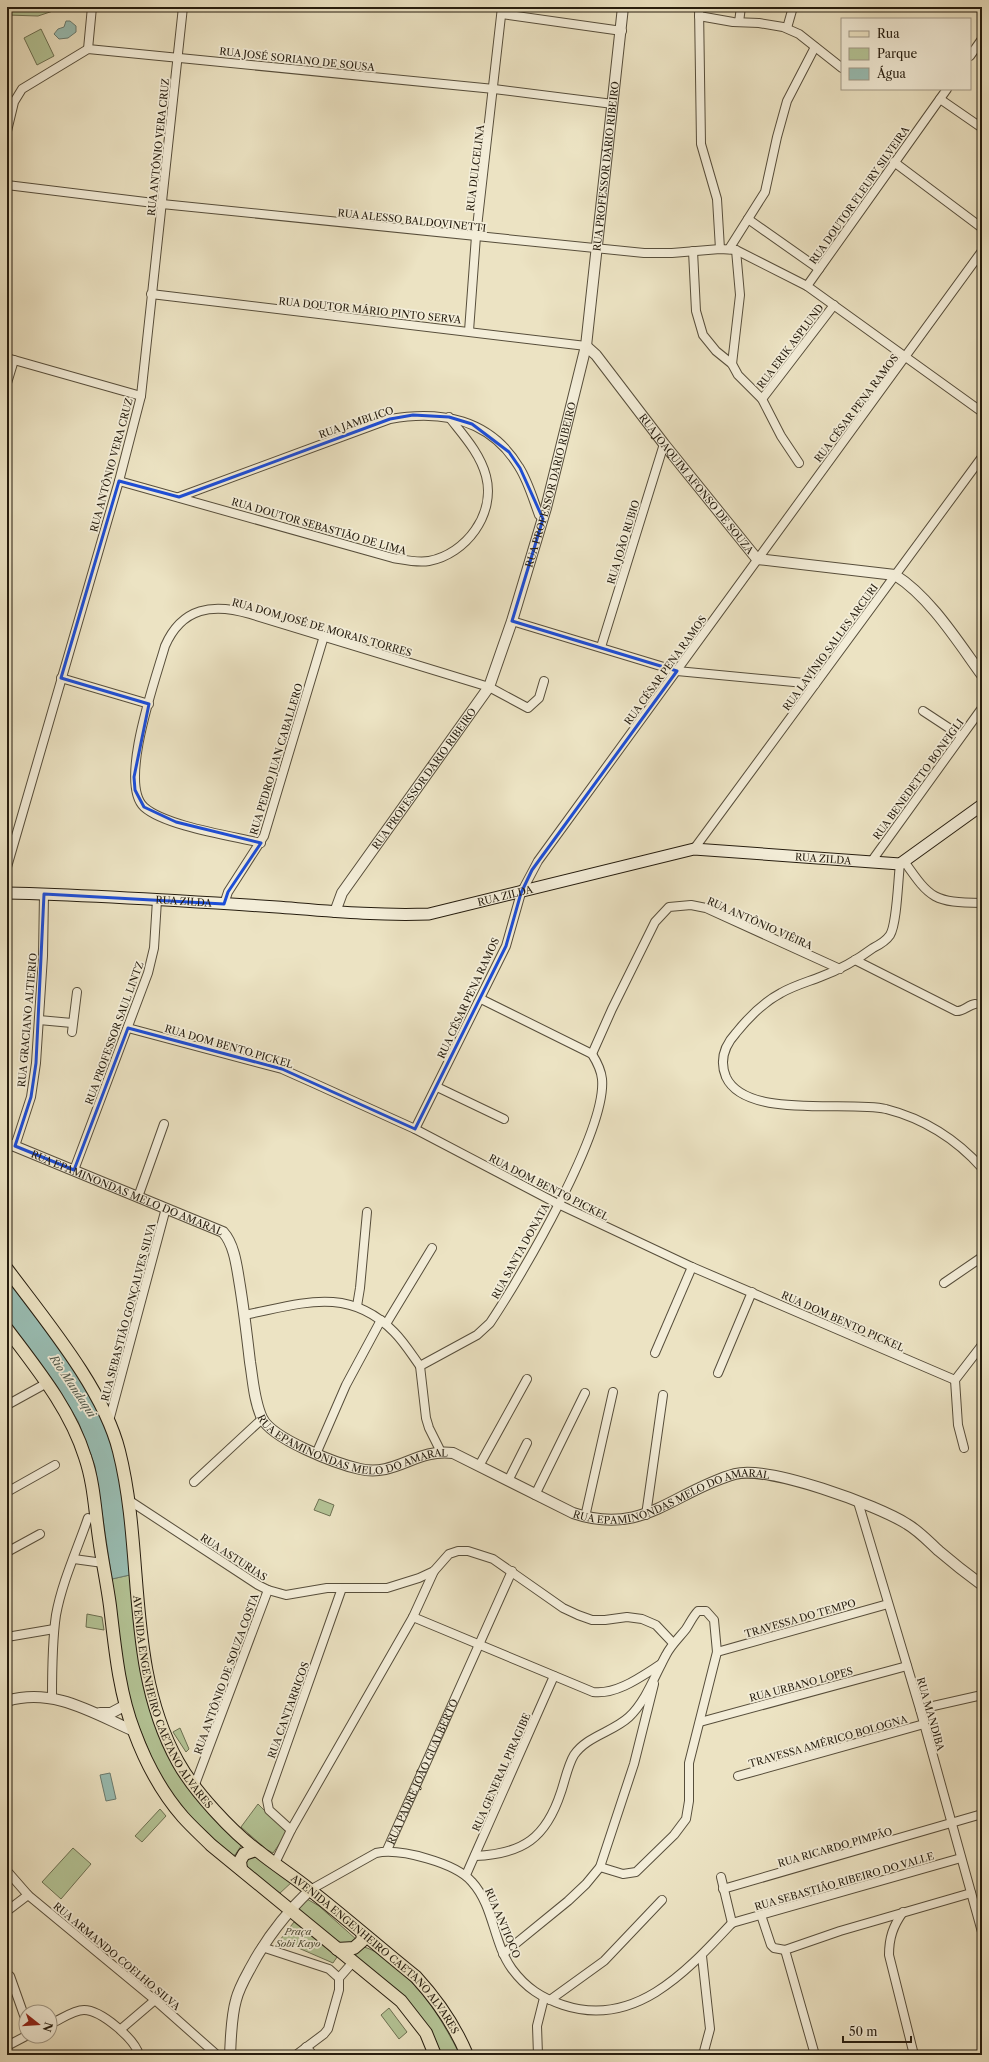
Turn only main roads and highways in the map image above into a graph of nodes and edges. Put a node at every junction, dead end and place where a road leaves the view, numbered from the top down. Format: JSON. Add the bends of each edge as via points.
{"nodes":[{"id":1,"x":982,"y":805,"type":"edge"},
{"id":2,"x":7,"y":893,"type":"edge"},
{"id":3,"x":7,"y":1269,"type":"edge"},
{"id":4,"x":7,"y":1329,"type":"edge"},
{"id":5,"x":11,"y":1341,"type":"edge"},
{"id":6,"x":256,"y":1850,"type":"junction"},
{"id":7,"x":241,"y":1869,"type":"junction"},
{"id":8,"x":363,"y":1934,"type":"junction"},
{"id":9,"x":337,"y":1949,"type":"junction"},
{"id":10,"x":435,"y":2055,"type":"edge"},
{"id":11,"x":467,"y":2055,"type":"edge"}],
"edges":[{"from":1,"to":2,"type":"main road","name":"RUA ZILDA","via":[[902,863],[694,849],[429,914],[402,916]]},
{"from":3,"to":6,"type":"main road","name":"AVENIDA ENGENHEIRO CAETANO ALVARES","via":[[99,1399],[120,1451],[144,1654],[152,1701],[169,1746],[194,1787]]},
{"from":4,"to":5,"type":"main road","name":"AVENIDA ENGENHEIRO CAETANO ALVARES"},
{"from":5,"to":7,"type":"main road","name":"AVENIDA ENGENHEIRO CAETANO ALVARES","via":[[47,1383],[76,1431],[86,1458],[114,1645],[134,1731],[151,1769],[180,1813],[211,1845]]},
{"from":6,"to":7,"type":"main road","via":[[244,1854],[240,1861]]},
{"from":6,"to":8,"type":"main road","name":"AVENIDA ENGENHEIRO CAETANO ALVARES"},
{"from":7,"to":9,"type":"main road","name":"AVENIDA ENGENHEIRO CAETANO ALVARES"},
{"from":8,"to":9,"type":"main road","via":[[362,1941],[357,1947],[350,1950]]},
{"from":8,"to":11,"type":"main road","name":"AVENIDA ENGENHEIRO CAETANO ALVARES","via":[[416,1977],[432,1994],[449,2018]]},
{"from":9,"to":10,"type":"main road","name":"AVENIDA ENGENHEIRO CAETANO ALVARES","via":[[401,2001],[426,2033]]}]}
